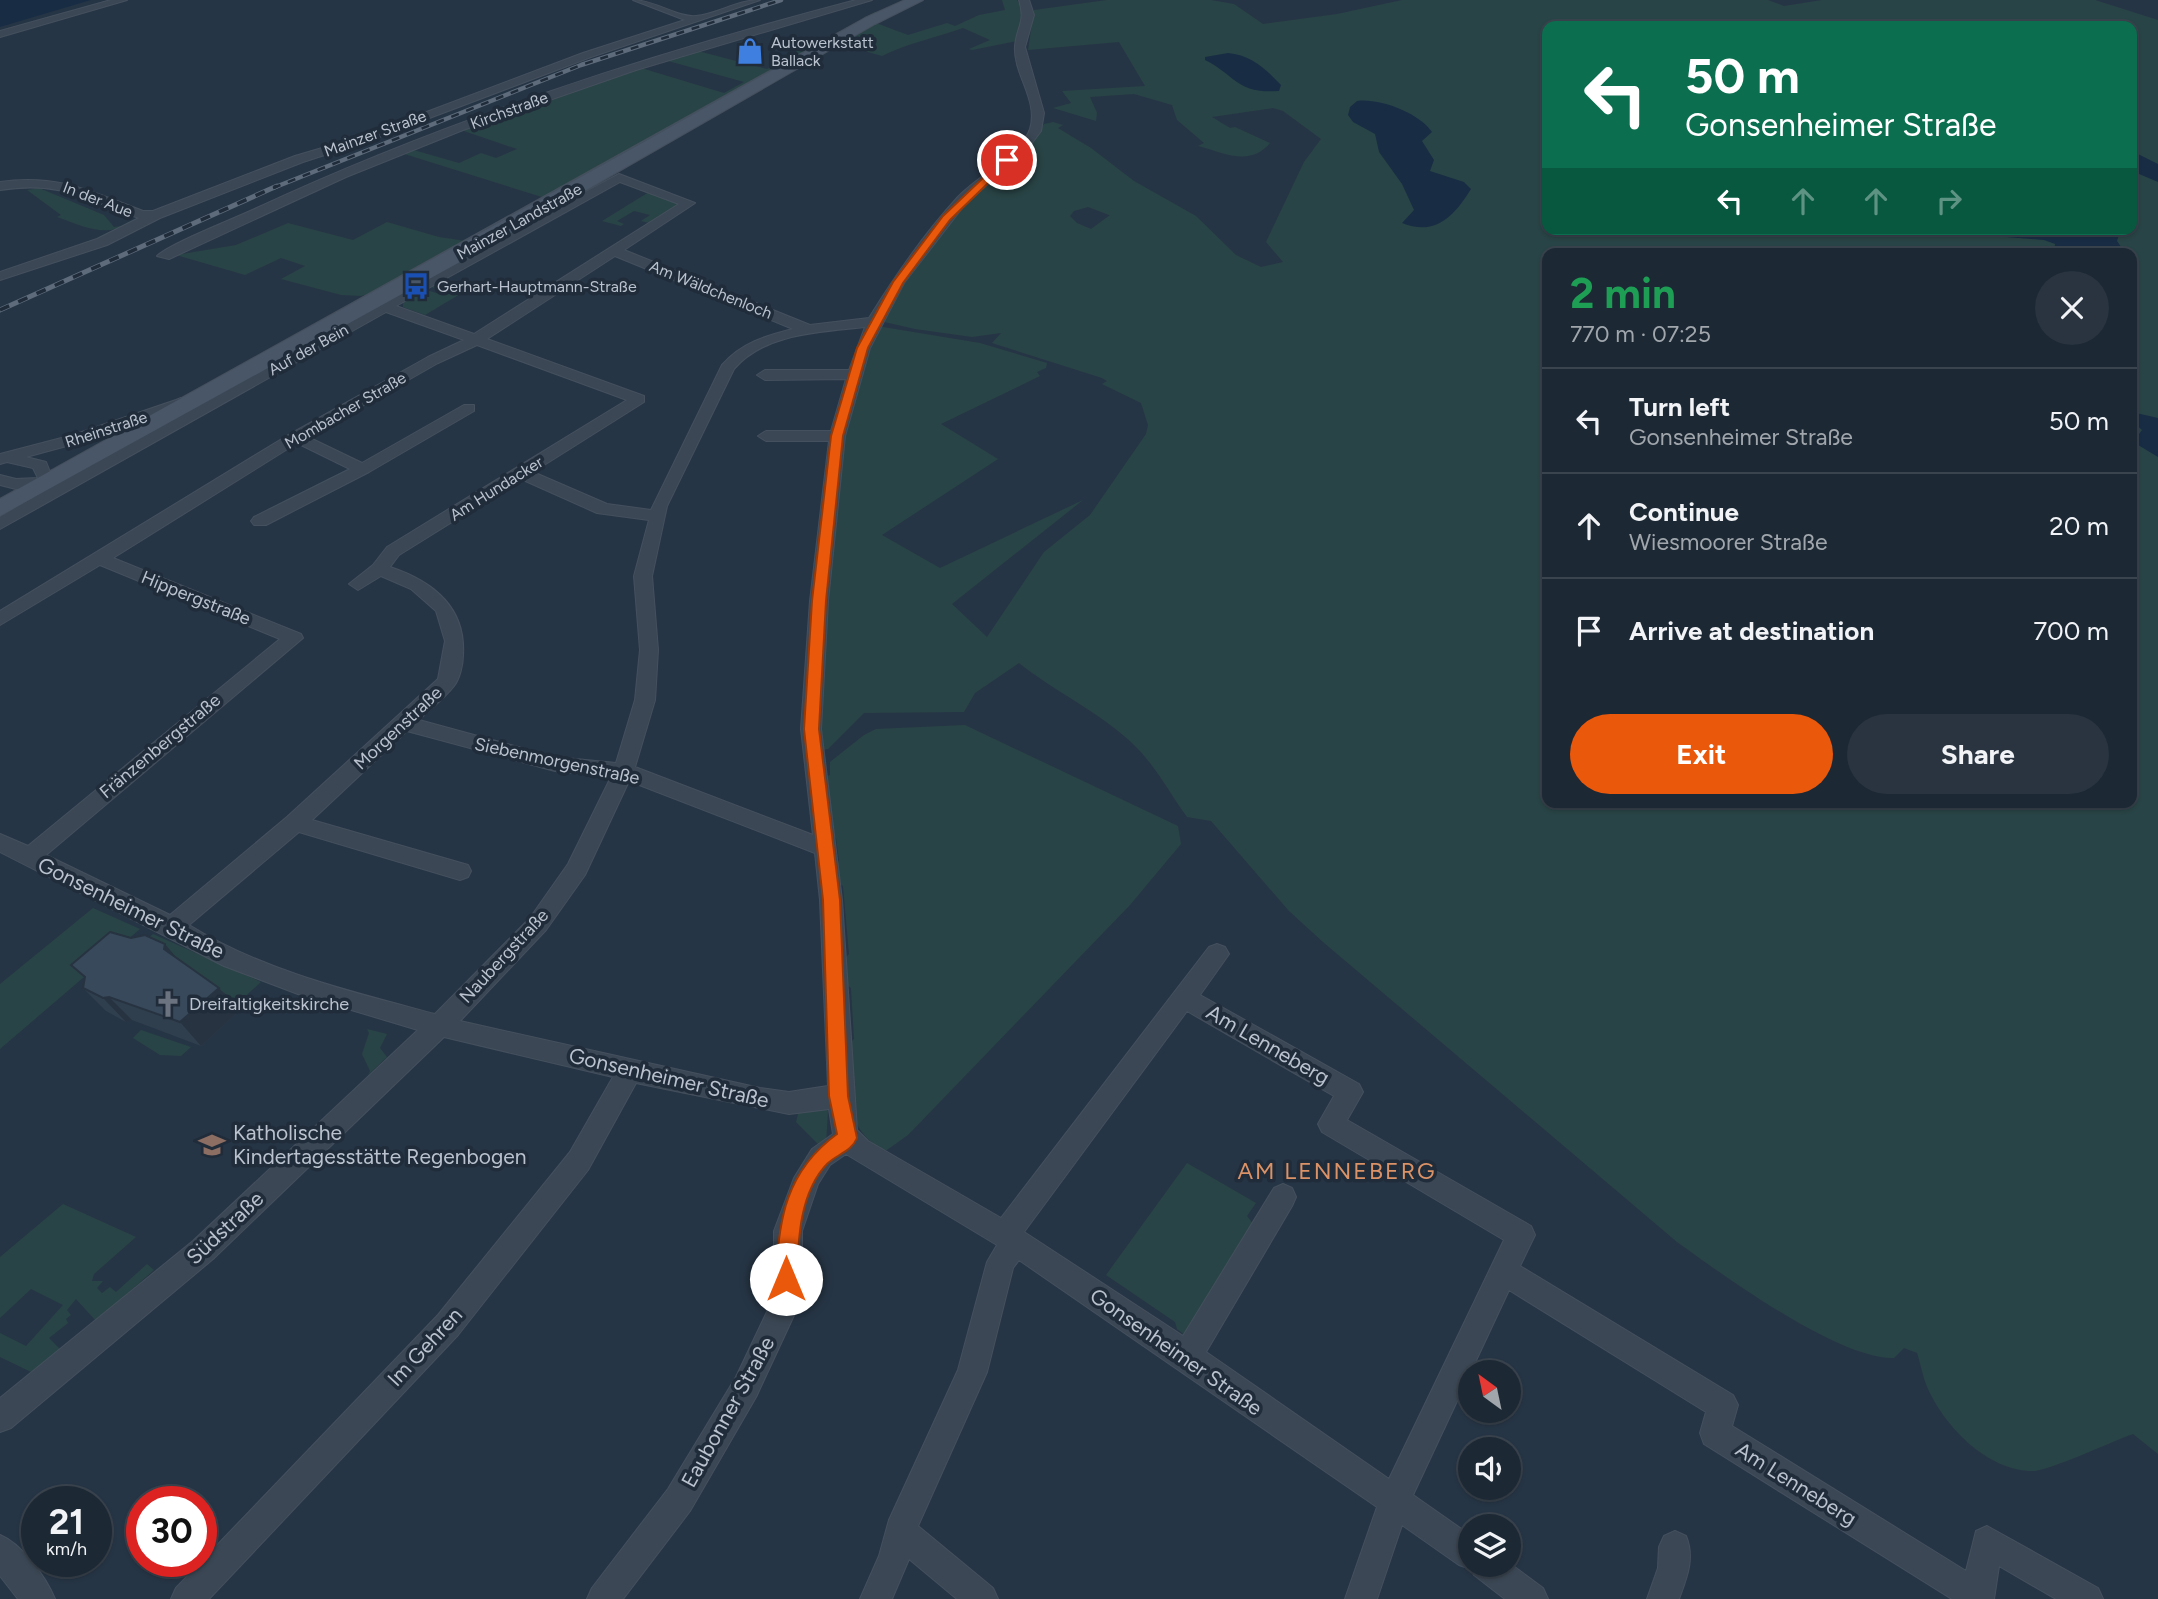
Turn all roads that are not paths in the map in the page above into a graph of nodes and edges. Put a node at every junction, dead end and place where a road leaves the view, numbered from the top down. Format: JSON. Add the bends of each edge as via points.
{"nodes":[{"id":1,"x":122,"y":0,"type":"edge"},
{"id":2,"x":638,"y":0,"type":"edge"},
{"id":3,"x":755,"y":0,"type":"edge"},
{"id":4,"x":867,"y":0,"type":"edge"},
{"id":5,"x":874,"y":0,"type":"edge"},
{"id":6,"x":916,"y":0,"type":"edge"},
{"id":7,"x":1024,"y":0,"type":"edge"},
{"id":8,"x":894,"y":9,"type":"junction"},
{"id":9,"x":692,"y":19,"type":"junction"},
{"id":10,"x":0,"y":34,"type":"edge"},
{"id":11,"x":619,"y":178,"type":"joint"},
{"id":12,"x":0,"y":186,"type":"edge"},
{"id":13,"x":155,"y":215,"type":"junction"},
{"id":14,"x":615,"y":250,"type":"junction"},
{"id":15,"x":164,"y":256,"type":"dead end"},
{"id":16,"x":0,"y":276,"type":"edge"},
{"id":17,"x":378,"y":304,"type":"junction"},
{"id":18,"x":874,"y":322,"type":"junction"},
{"id":19,"x":807,"y":329,"type":"junction"},
{"id":20,"x":478,"y":339,"type":"junction"},
{"id":21,"x":853,"y":374,"type":"junction"},
{"id":22,"x":765,"y":375,"type":"dead end"},
{"id":23,"x":210,"y":392,"type":"junction"},
{"id":24,"x":469,"y":408,"type":"dead end"},
{"id":25,"x":765,"y":436,"type":"dead end"},
{"id":26,"x":837,"y":436,"type":"junction"},
{"id":27,"x":296,"y":437,"type":"junction"},
{"id":28,"x":0,"y":459,"type":"edge"},
{"id":29,"x":363,"y":469,"type":"junction"},
{"id":30,"x":522,"y":472,"type":"junction"},
{"id":31,"x":0,"y":480,"type":"edge"},
{"id":32,"x":48,"y":483,"type":"junction"},
{"id":33,"x":0,"y":509,"type":"edge"},
{"id":34,"x":659,"y":516,"type":"junction"},
{"id":35,"x":260,"y":520,"type":"dead end"},
{"id":36,"x":0,"y":524,"type":"edge"},
{"id":37,"x":98,"y":558,"type":"junction"},
{"id":38,"x":379,"y":569,"type":"junction"},
{"id":39,"x":358,"y":584,"type":"dead end"},
{"id":40,"x":0,"y":619,"type":"edge"},
{"id":41,"x":294,"y":638,"type":"joint"},
{"id":42,"x":405,"y":723,"type":"junction"},
{"id":43,"x":624,"y":771,"type":"junction"},
{"id":44,"x":295,"y":823,"type":"junction"},
{"id":45,"x":0,"y":842,"type":"edge"},
{"id":46,"x":824,"y":848,"type":"junction"},
{"id":47,"x":28,"y":858,"type":"junction"},
{"id":48,"x":460,"y":871,"type":"dead end"},
{"id":49,"x":172,"y":926,"type":"junction"},
{"id":50,"x":1217,"y":954,"type":"dead end"},
{"id":51,"x":1183,"y":997,"type":"junction"},
{"id":52,"x":438,"y":1027,"type":"junction"},
{"id":53,"x":631,"y":1069,"type":"junction"},
{"id":54,"x":839,"y":1096,"type":"junction"},
{"id":55,"x":848,"y":1138,"type":"junction"},
{"id":56,"x":1283,"y":1197,"type":"dead end"},
{"id":57,"x":1010,"y":1238,"type":"junction"},
{"id":58,"x":1503,"y":1271,"type":"junction"},
{"id":59,"x":1186,"y":1356,"type":"junction"},
{"id":60,"x":0,"y":1417,"type":"edge"},
{"id":61,"x":1395,"y":1499,"type":"junction"},
{"id":62,"x":900,"y":1531,"type":"junction"},
{"id":63,"x":1458,"y":1545,"type":"edge"},
{"id":64,"x":1675,"y":1547,"type":"dead end"},
{"id":65,"x":0,"y":1551,"type":"edge"},
{"id":66,"x":1502,"y":1577,"type":"edge"},
{"id":67,"x":1978,"y":1598,"type":"edge"},
{"id":68,"x":39,"y":1599,"type":"edge"},
{"id":69,"x":187,"y":1599,"type":"edge"},
{"id":70,"x":603,"y":1599,"type":"edge"},
{"id":71,"x":876,"y":1599,"type":"edge"},
{"id":72,"x":982,"y":1599,"type":"edge"},
{"id":73,"x":1362,"y":1599,"type":"edge"},
{"id":74,"x":1532,"y":1599,"type":"edge"},
{"id":75,"x":1663,"y":1599,"type":"edge"},
{"id":76,"x":2087,"y":1599,"type":"edge"}],
"edges":[{"from":1,"to":10,"type":"street"},
{"from":2,"to":9,"type":"street"},
{"from":3,"to":9,"type":"street","name":"Mainzer Straße"},
{"from":4,"to":15,"type":"street","name":"Kirchstraße","via":[[694,47],[510,109],[327,181]]},
{"from":5,"to":8,"type":"street"},
{"from":6,"to":8,"type":"main road","name":"Mainzer Landstraße"},
{"from":7,"to":18,"type":"street","via":[[1029,15],[1020,47],[1038,123],[1028,141],[946,218]]},
{"from":8,"to":17,"type":"main road","name":"Mainzer Landstraße"},
{"from":9,"to":13,"type":"street","name":"Mainzer Straße"},
{"from":11,"to":14,"type":"street","name":"Mombacher Straße","via":[[690,203]]},
{"from":11,"to":17,"type":"street","name":"Auf der Bein"},
{"from":12,"to":13,"type":"street","name":"In der Aue","via":[[52,182],[141,215]]},
{"from":13,"to":16,"type":"street","name":"Mainzer Straße","via":[[102,242]]},
{"from":14,"to":19,"type":"street","name":"Am Wäldchenloch"},
{"from":14,"to":20,"type":"street","name":"Mombacher Straße"},
{"from":17,"to":20,"type":"street"},
{"from":17,"to":23,"type":"main road","name":"Mainzer Landstraße"},
{"from":17,"to":36,"type":"street","name":"Auf der Bein"},
{"from":18,"to":19,"type":"street","name":"Naubergstraße"},
{"from":18,"to":21,"type":"street"},
{"from":19,"to":34,"type":"street","name":"Naubergstraße","via":[[765,342],[730,362],[675,469]]},
{"from":20,"to":27,"type":"street","name":"Mombacher Straße"},
{"from":20,"to":30,"type":"street","name":"Am Hundacker","via":[[639,399]]},
{"from":21,"to":22,"type":"street"},
{"from":21,"to":26,"type":"street"},
{"from":23,"to":28,"type":"street","name":"Rheinstraße","via":[[108,429]]},
{"from":23,"to":32,"type":"main road","name":"Mainzer Landstraße"},
{"from":24,"to":29,"type":"street"},
{"from":25,"to":26,"type":"street"},
{"from":26,"to":46,"type":"street","via":[[812,695],[813,762]]},
{"from":27,"to":29,"type":"street"},
{"from":27,"to":37,"type":"street","name":"Mombacher Straße"},
{"from":28,"to":32,"type":"street","name":"Rheinstraße","via":[[35,463],[44,470]]},
{"from":29,"to":35,"type":"street"},
{"from":30,"to":34,"type":"street","via":[[603,509]]},
{"from":30,"to":38,"type":"street","name":"Am Hundacker","via":[[393,551]]},
{"from":31,"to":32,"type":"street"},
{"from":32,"to":33,"type":"main road","name":"Mainzer Landstraße"},
{"from":34,"to":43,"type":"street","name":"Naubergstraße","via":[[643,576],[649,650],[645,699]]},
{"from":37,"to":40,"type":"street","name":"Mombacher Straße"},
{"from":37,"to":41,"type":"street","name":"Hippergstraße"},
{"from":38,"to":39,"type":"street","name":"Am Hundacker"},
{"from":38,"to":42,"type":"street","name":"Morgenstraße","via":[[426,589],[449,612],[455,638],[455,662],[447,682]]},
{"from":41,"to":47,"type":"street","name":"Fränzenbergstraße"},
{"from":42,"to":43,"type":"street","name":"Siebenmorgenstraße","via":[[555,764]]},
{"from":42,"to":44,"type":"street","name":"Morgenstraße"},
{"from":43,"to":46,"type":"street","name":"Siebenmorgenstraße"},
{"from":43,"to":52,"type":"street","name":"Naubergstraße","via":[[576,869],[538,924]]},
{"from":44,"to":48,"type":"street"},
{"from":44,"to":49,"type":"street","name":"Morgenstraße"},
{"from":45,"to":47,"type":"street","name":"Gonsenheimer Straße"},
{"from":46,"to":54,"type":"street","via":[[831,900]]},
{"from":47,"to":49,"type":"street","name":"Gonsenheimer Straße"},
{"from":49,"to":52,"type":"street","name":"Gonsenheimer Straße","via":[[195,942],[279,978]]},
{"from":50,"to":51,"type":"street"},
{"from":51,"to":57,"type":"street"},
{"from":51,"to":58,"type":"street","name":"Am Lenneberg","via":[[1349,1092],[1331,1124],[1521,1235]]},
{"from":52,"to":53,"type":"street","name":"Gonsenheimer Straße"},
{"from":52,"to":60,"type":"street","name":"Südstraße","via":[[203,1250]]},
{"from":53,"to":54,"type":"street","name":"Gonsenheimer Straße","via":[[779,1102]]},
{"from":53,"to":69,"type":"street","name":"Im Gehren","via":[[579,1161],[447,1325]]},
{"from":54,"to":55,"type":"street"},
{"from":55,"to":57,"type":"street","name":"Gonsenheimer Straße","via":[[859,1149]]},
{"from":55,"to":70,"type":"street","name":"Eaubonner Straße","via":[[821,1157],[807,1178],[788,1231],[788,1298],[746,1387],[679,1500]]},
{"from":56,"to":59,"type":"street"},
{"from":57,"to":59,"type":"street","name":"Gonsenheimer Straße"},
{"from":57,"to":62,"type":"street","via":[[972,1372]]},
{"from":58,"to":61,"type":"street","name":"Am Lenneberg"},
{"from":58,"to":67,"type":"street","name":"Am Lenneberg","via":[[1724,1405],[1715,1433]]},
{"from":59,"to":61,"type":"street","name":"Gonsenheimer Straße"},
{"from":61,"to":63,"type":"street","name":"Gonsenheimer Straße"},
{"from":61,"to":73,"type":"street","name":"Am Lenneberg"},
{"from":62,"to":71,"type":"street","via":[[894,1559]]},
{"from":62,"to":72,"type":"street"},
{"from":64,"to":75,"type":"street","via":[[1674,1569]]},
{"from":65,"to":68,"type":"street"},
{"from":66,"to":74,"type":"street"},
{"from":67,"to":76,"type":"street","name":"Am Lenneberg","via":[[1987,1542]]}]}
